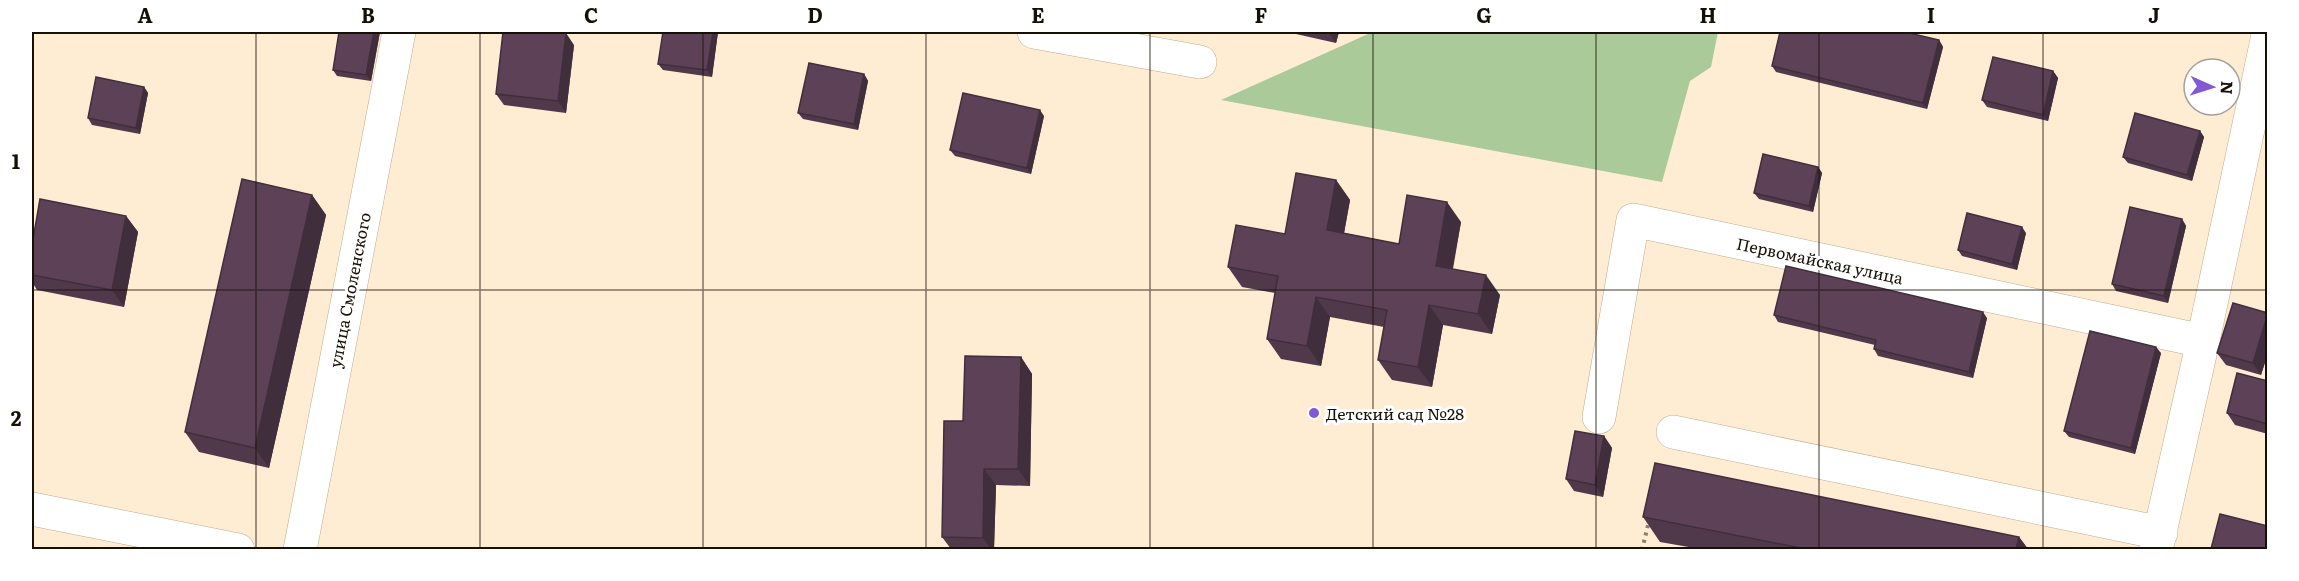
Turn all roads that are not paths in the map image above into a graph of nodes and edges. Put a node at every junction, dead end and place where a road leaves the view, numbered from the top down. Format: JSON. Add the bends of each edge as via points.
{"nodes":[{"id":1,"x":399,"y":32,"type":"edge"},
{"id":2,"x":1034,"y":32,"type":"edge"},
{"id":3,"x":2268,"y":35,"type":"edge"},
{"id":4,"x":1200,"y":62,"type":"dead end"},
{"id":5,"x":2204,"y":341,"type":"junction"},
{"id":6,"x":1599,"y":417,"type":"dead end"},
{"id":7,"x":1673,"y":432,"type":"dead end"},
{"id":8,"x":32,"y":509,"type":"edge"},
{"id":9,"x":2158,"y":541,"type":"edge"},
{"id":10,"x":237,"y":549,"type":"edge"},
{"id":11,"x":300,"y":549,"type":"edge"}],
"edges":[{"from":1,"to":11,"type":"street","name":"улица Смоленского"},
{"from":2,"to":4,"type":"street"},
{"from":3,"to":5,"type":"street"},
{"from":5,"to":6,"type":"street","name":"Первомайская улица","via":[[1633,220]]},
{"from":5,"to":9,"type":"street"},
{"from":7,"to":9,"type":"street"},
{"from":8,"to":10,"type":"street"}]}
